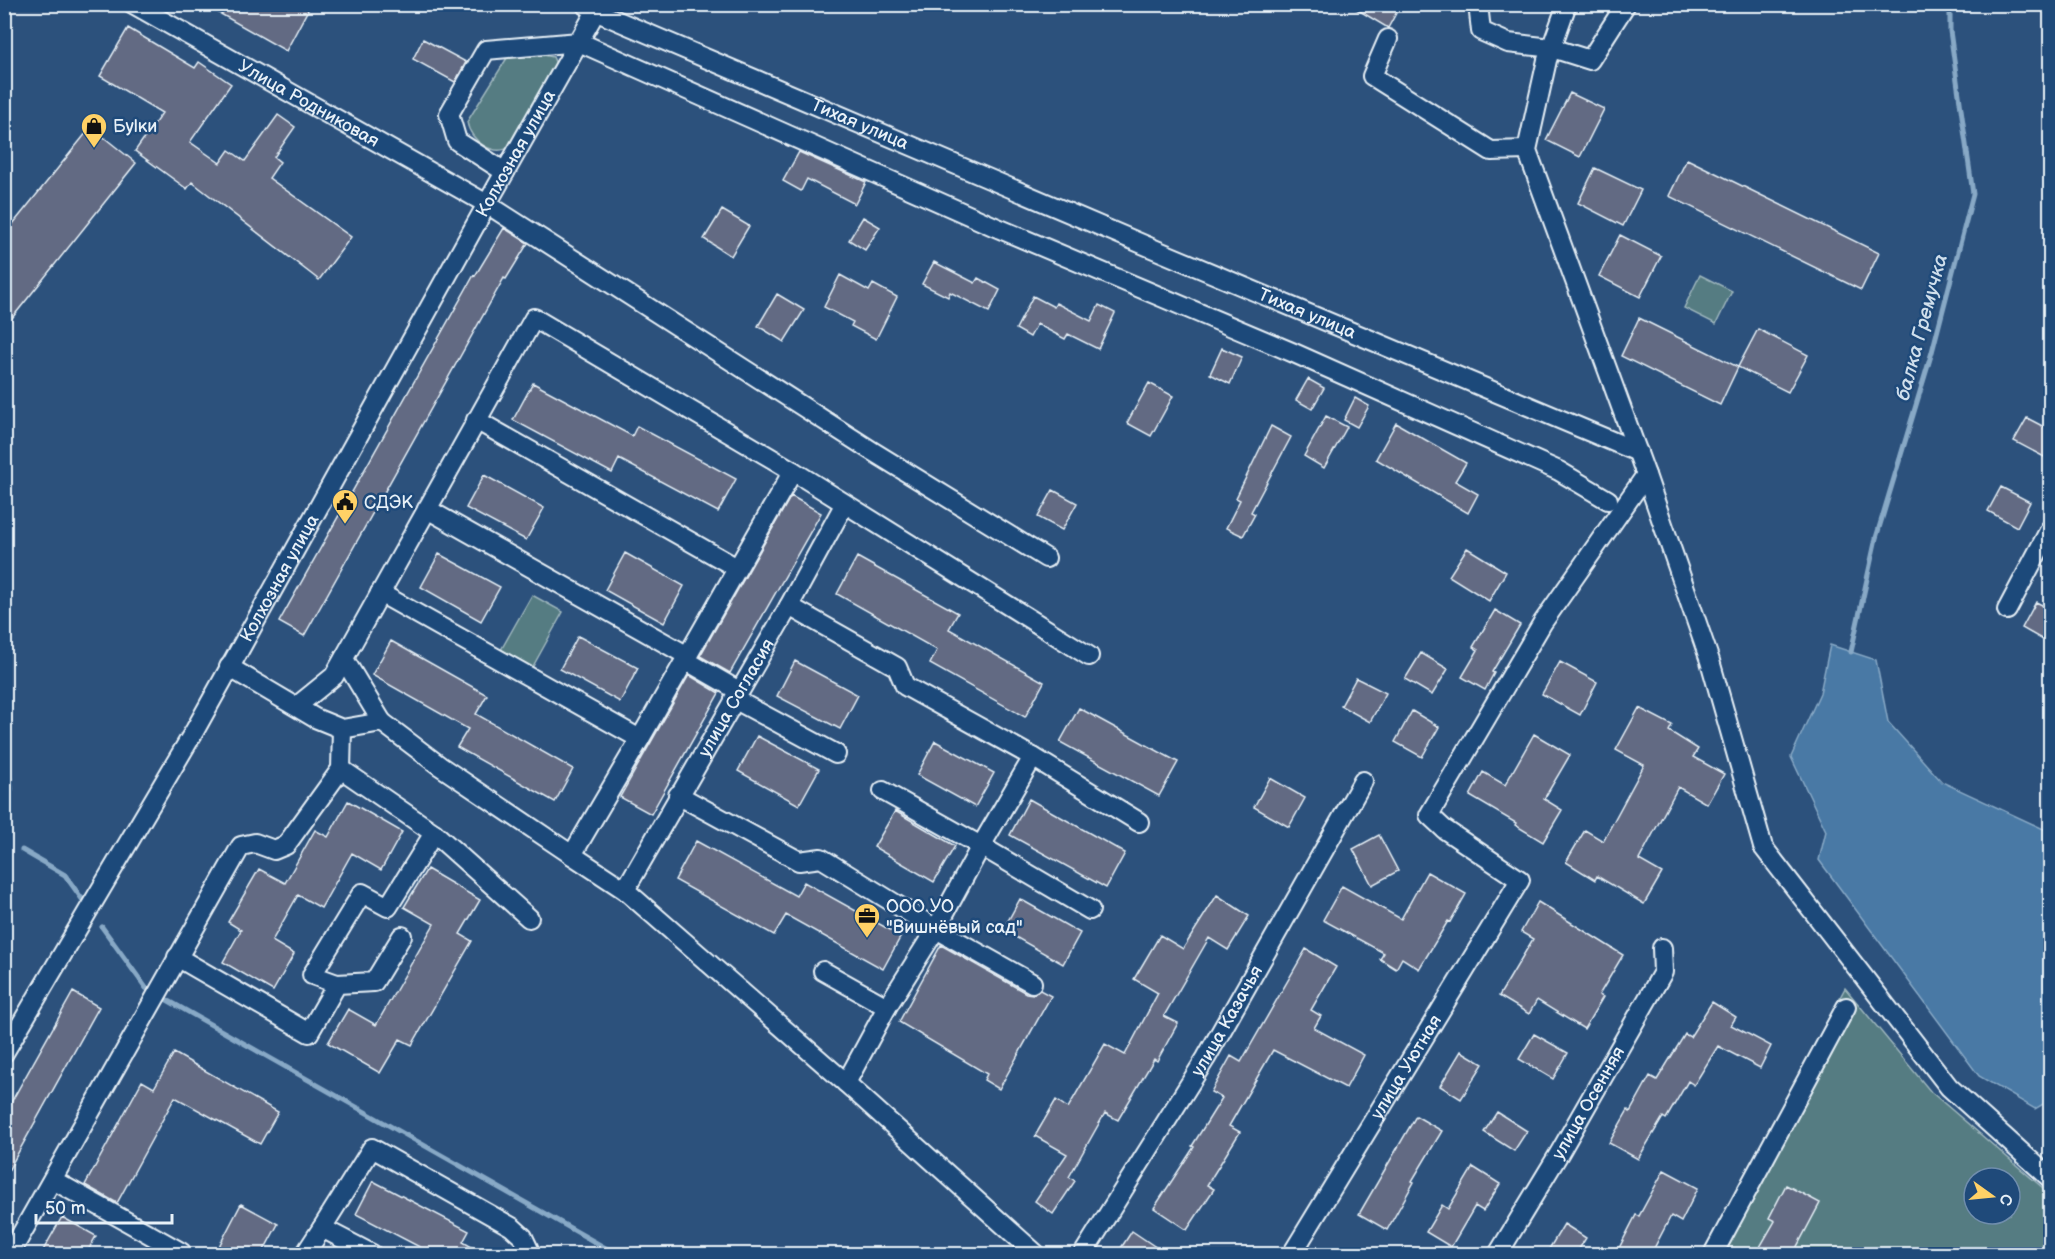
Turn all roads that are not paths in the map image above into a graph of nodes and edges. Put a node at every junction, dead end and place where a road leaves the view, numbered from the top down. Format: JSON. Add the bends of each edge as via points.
{"nodes":[{"id":1,"x":133,"y":4,"type":"edge"},
{"id":2,"x":1478,"y":4,"type":"edge"},
{"id":3,"x":1567,"y":4,"type":"edge"},
{"id":4,"x":1626,"y":4,"type":"edge"},
{"id":5,"x":594,"y":7,"type":"edge"},
{"id":6,"x":1388,"y":39,"type":"dead end"},
{"id":7,"x":579,"y":42,"type":"junction"},
{"id":8,"x":1549,"y":54,"type":"junction"},
{"id":9,"x":1527,"y":150,"type":"junction"},
{"id":10,"x":505,"y":172,"type":"junction"},
{"id":11,"x":487,"y":204,"type":"junction"},
{"id":12,"x":476,"y":420,"type":"junction"},
{"id":13,"x":1638,"y":452,"type":"junction"},
{"id":14,"x":793,"y":471,"type":"junction"},
{"id":15,"x":1646,"y":475,"type":"junction"},
{"id":16,"x":1608,"y":500,"type":"dead end"},
{"id":17,"x":844,"y":505,"type":"junction"},
{"id":18,"x":427,"y":508,"type":"junction"},
{"id":19,"x":2050,"y":529,"type":"edge"},
{"id":20,"x":1046,"y":558,"type":"dead end"},
{"id":21,"x":737,"y":568,"type":"junction"},
{"id":22,"x":380,"y":593,"type":"junction"},
{"id":23,"x":789,"y":606,"type":"junction"},
{"id":24,"x":2007,"y":610,"type":"dead end"},
{"id":25,"x":1089,"y":656,"type":"dead end"},
{"id":26,"x":686,"y":658,"type":"junction"},
{"id":27,"x":344,"y":659,"type":"junction"},
{"id":28,"x":229,"y":667,"type":"junction"},
{"id":29,"x":737,"y":695,"type":"junction"},
{"id":30,"x":297,"y":706,"type":"junction"},
{"id":31,"x":382,"y":722,"type":"junction"},
{"id":32,"x":342,"y":729,"type":"junction"},
{"id":33,"x":640,"y":739,"type":"junction"},
{"id":34,"x":836,"y":754,"type":"dead end"},
{"id":35,"x":1033,"y":757,"type":"junction"},
{"id":36,"x":341,"y":769,"type":"junction"},
{"id":37,"x":1364,"y":781,"type":"dead end"},
{"id":38,"x":883,"y":791,"type":"dead end"},
{"id":39,"x":678,"y":795,"type":"junction"},
{"id":40,"x":1139,"y":822,"type":"dead end"},
{"id":41,"x":434,"y":833,"type":"junction"},
{"id":42,"x":981,"y":846,"type":"junction"},
{"id":43,"x":572,"y":855,"type":"junction"},
{"id":44,"x":625,"y":890,"type":"junction"},
{"id":45,"x":1090,"y":910,"type":"dead end"},
{"id":46,"x":529,"y":918,"type":"dead end"},
{"id":47,"x":936,"y":929,"type":"junction"},
{"id":48,"x":402,"y":936,"type":"dead end"},
{"id":49,"x":1662,"y":948,"type":"dead end"},
{"id":50,"x":177,"y":957,"type":"junction"},
{"id":51,"x":822,"y":971,"type":"dead end"},
{"id":52,"x":1032,"y":983,"type":"dead end"},
{"id":53,"x":337,"y":984,"type":"junction"},
{"id":54,"x":887,"y":1007,"type":"junction"},
{"id":55,"x":1846,"y":1007,"type":"dead end"},
{"id":56,"x":4,"y":1053,"type":"edge"},
{"id":57,"x":846,"y":1083,"type":"junction"},
{"id":58,"x":2050,"y":1178,"type":"edge"},
{"id":59,"x":53,"y":1180,"type":"junction"},
{"id":60,"x":322,"y":1227,"type":"junction"},
{"id":61,"x":155,"y":1247,"type":"edge"},
{"id":62,"x":9,"y":1254,"type":"edge"},
{"id":63,"x":181,"y":1254,"type":"edge"},
{"id":64,"x":305,"y":1254,"type":"edge"},
{"id":65,"x":372,"y":1254,"type":"edge"},
{"id":66,"x":531,"y":1254,"type":"edge"},
{"id":67,"x":1036,"y":1254,"type":"edge"},
{"id":68,"x":1083,"y":1254,"type":"edge"},
{"id":69,"x":1292,"y":1254,"type":"edge"},
{"id":70,"x":1498,"y":1254,"type":"edge"},
{"id":71,"x":1713,"y":1254,"type":"edge"}],
"edges":[{"from":1,"to":11,"type":"street","name":"Улица Родниковая"},
{"from":2,"to":8,"type":"street","via":[[1481,31]]},
{"from":3,"to":8,"type":"street"},
{"from":4,"to":8,"type":"street","via":[[1590,60]]},
{"from":5,"to":7,"type":"street","name":"Колхозная улица"},
{"from":5,"to":13,"type":"street","name":"Тихая улица"},
{"from":6,"to":9,"type":"street","via":[[1372,76],[1491,151]]},
{"from":7,"to":10,"type":"street","name":"Колхозная улица"},
{"from":7,"to":10,"type":"street","via":[[486,50],[469,77],[449,114],[451,127],[457,141]]},
{"from":7,"to":16,"type":"street","via":[[993,226],[1305,357],[1559,471]]},
{"from":8,"to":9,"type":"street"},
{"from":9,"to":13,"type":"street"},
{"from":10,"to":11,"type":"street","name":"Колхозная улица"},
{"from":11,"to":20,"type":"street","name":"Улица Родниковая"},
{"from":11,"to":28,"type":"street","name":"Колхозная улица"},
{"from":12,"to":14,"type":"street","via":[[534,318]]},
{"from":12,"to":18,"type":"street"},
{"from":12,"to":21,"type":"street"},
{"from":13,"to":15,"type":"street"},
{"from":14,"to":17,"type":"street"},
{"from":14,"to":21,"type":"street"},
{"from":15,"to":58,"type":"street","via":[[1710,661],[1763,847],[1949,1087]]},
{"from":15,"to":69,"type":"street","name":"улица Уютная","via":[[1543,622],[1429,815],[1521,880]]},
{"from":17,"to":23,"type":"street","name":"улица Согласия"},
{"from":17,"to":25,"type":"street"},
{"from":18,"to":22,"type":"street"},
{"from":18,"to":26,"type":"street"},
{"from":19,"to":24,"type":"street"},
{"from":21,"to":26,"type":"street"},
{"from":22,"to":27,"type":"street"},
{"from":22,"to":33,"type":"street"},
{"from":23,"to":29,"type":"street","name":"улица Согласия"},
{"from":23,"to":35,"type":"street","via":[[897,667],[905,686]]},
{"from":26,"to":29,"type":"street"},
{"from":26,"to":33,"type":"street"},
{"from":27,"to":30,"type":"street","via":[[334,676]]},
{"from":27,"to":31,"type":"street"},
{"from":28,"to":30,"type":"street"},
{"from":28,"to":56,"type":"street","name":"Колхозная улица"},
{"from":29,"to":34,"type":"street"},
{"from":29,"to":39,"type":"street","name":"улица Согласия"},
{"from":30,"to":32,"type":"street"},
{"from":31,"to":32,"type":"street"},
{"from":31,"to":43,"type":"street"},
{"from":32,"to":36,"type":"street"},
{"from":33,"to":43,"type":"street"},
{"from":35,"to":40,"type":"street"},
{"from":35,"to":42,"type":"street"},
{"from":36,"to":41,"type":"street"},
{"from":36,"to":50,"type":"street","via":[[286,845],[274,850],[255,843],[241,846]]},
{"from":37,"to":68,"type":"street","name":"улица Казачья","via":[[1206,1058]]},
{"from":38,"to":42,"type":"street"},
{"from":39,"to":44,"type":"street","name":"улица Согласия"},
{"from":39,"to":47,"type":"street","via":[[799,861],[821,858]]},
{"from":41,"to":46,"type":"street"},
{"from":41,"to":53,"type":"street","via":[[388,907],[362,893],[312,975]]},
{"from":42,"to":45,"type":"street"},
{"from":42,"to":47,"type":"street"},
{"from":43,"to":44,"type":"street"},
{"from":44,"to":57,"type":"street"},
{"from":47,"to":52,"type":"street"},
{"from":47,"to":54,"type":"street"},
{"from":48,"to":53,"type":"street","via":[[374,982]]},
{"from":49,"to":70,"type":"street","name":"улица Осенняя","via":[[1663,972]]},
{"from":50,"to":53,"type":"street","via":[[309,1032]]},
{"from":50,"to":59,"type":"street"},
{"from":51,"to":54,"type":"street"},
{"from":54,"to":57,"type":"street"},
{"from":55,"to":71,"type":"street"},
{"from":57,"to":67,"type":"street"},
{"from":59,"to":61,"type":"street"},
{"from":59,"to":62,"type":"street"},
{"from":60,"to":64,"type":"street"},
{"from":60,"to":65,"type":"street"},
{"from":60,"to":66,"type":"street","via":[[372,1148],[512,1227],[523,1237]]},
{"from":61,"to":63,"type":"street"}]}
